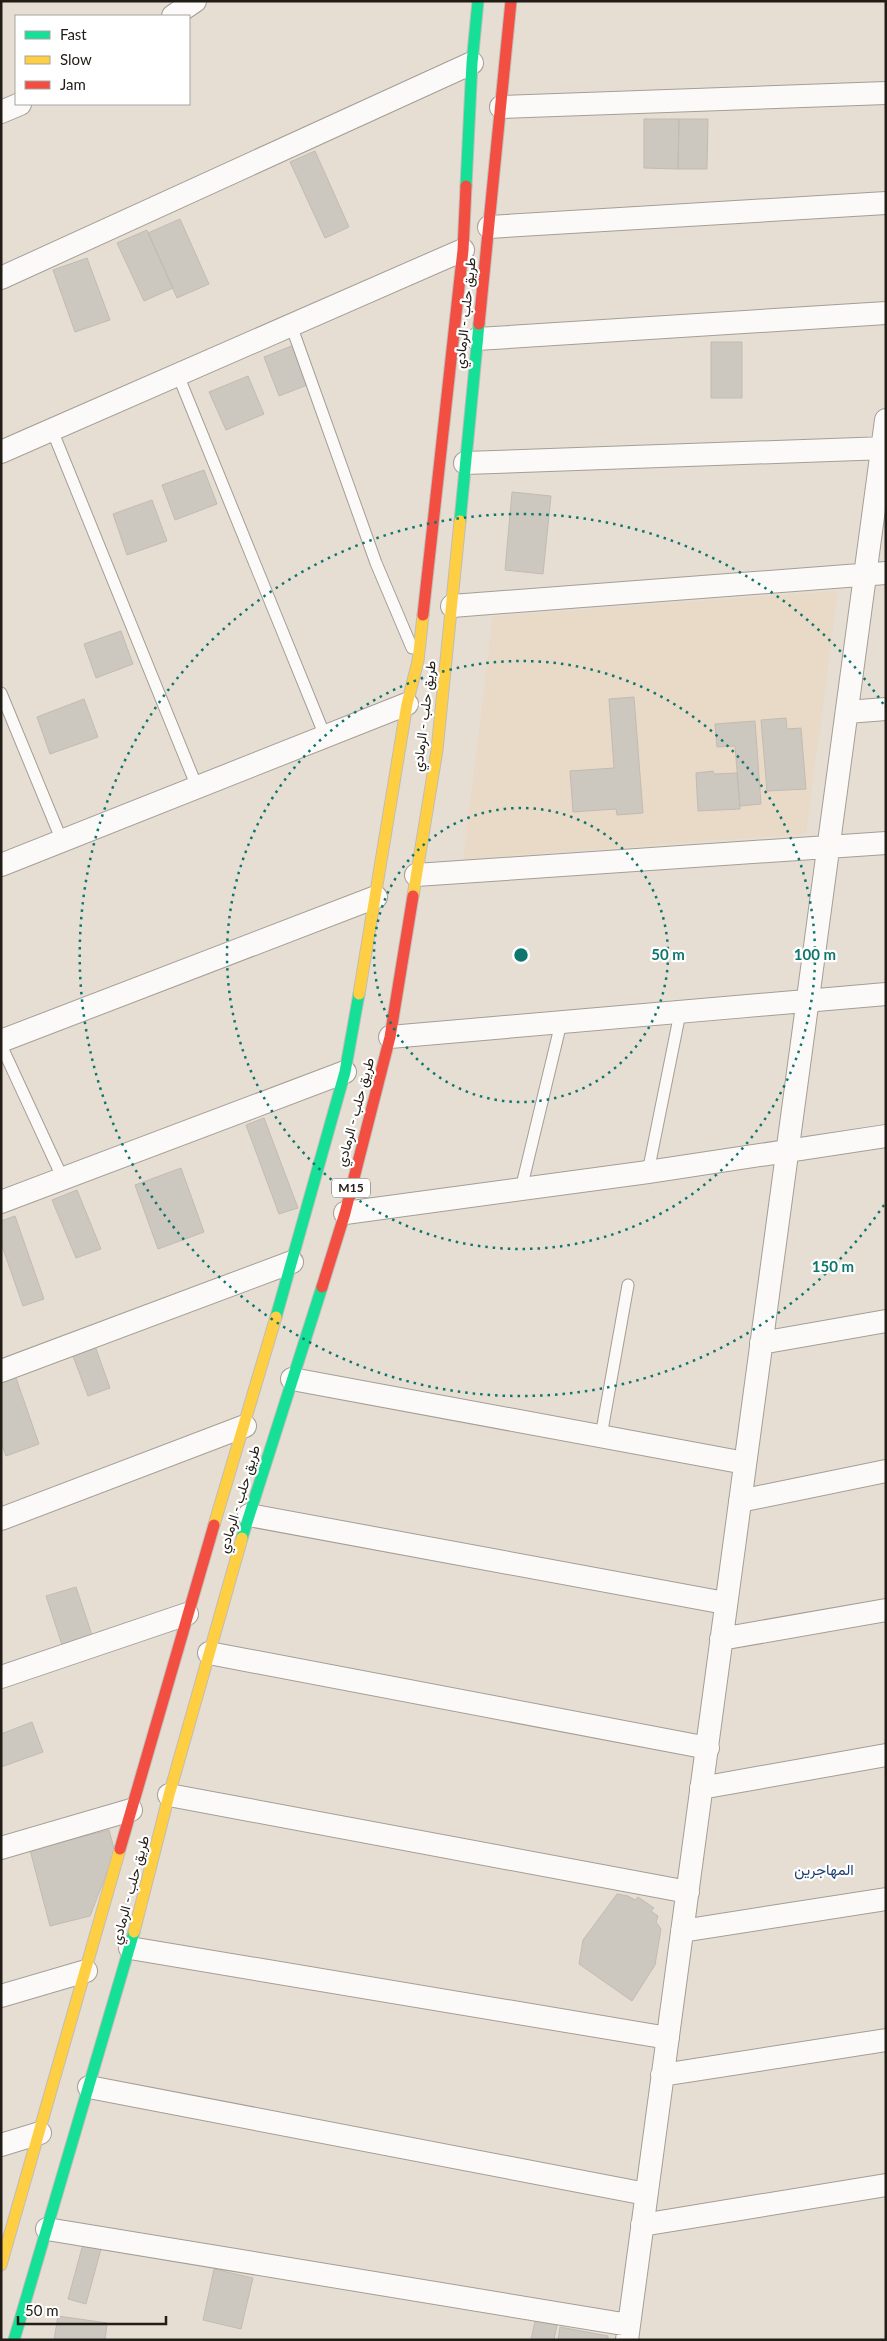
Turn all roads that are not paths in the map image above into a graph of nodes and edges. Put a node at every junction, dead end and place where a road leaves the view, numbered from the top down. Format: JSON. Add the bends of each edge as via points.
{"nodes":[{"id":1,"x":195,"y":1,"type":"edge"},
{"id":2,"x":478,"y":1,"type":"edge"},
{"id":3,"x":511,"y":1,"type":"edge"},
{"id":4,"x":174,"y":15,"type":"edge"},
{"id":5,"x":472,"y":63,"type":"junction"},
{"id":6,"x":886,"y":93,"type":"edge"},
{"id":7,"x":18,"y":105,"type":"edge"},
{"id":8,"x":501,"y":108,"type":"junction"},
{"id":9,"x":1,"y":112,"type":"edge"},
{"id":10,"x":886,"y":203,"type":"edge"},
{"id":11,"x":489,"y":227,"type":"junction"},
{"id":12,"x":463,"y":250,"type":"junction"},
{"id":13,"x":1,"y":278,"type":"edge"},
{"id":14,"x":886,"y":314,"type":"edge"},
{"id":15,"x":290,"y":325,"type":"junction"},
{"id":16,"x":477,"y":339,"type":"junction"},
{"id":17,"x":178,"y":375,"type":"junction"},
{"id":18,"x":886,"y":420,"type":"edge"},
{"id":19,"x":52,"y":430,"type":"junction"},
{"id":20,"x":884,"y":448,"type":"edge"},
{"id":21,"x":1,"y":452,"type":"edge"},
{"id":22,"x":465,"y":463,"type":"junction"},
{"id":23,"x":876,"y":573,"type":"edge"},
{"id":24,"x":452,"y":606,"type":"junction"},
{"id":25,"x":418,"y":661,"type":"junction"},
{"id":26,"x":1,"y":693,"type":"edge"},
{"id":27,"x":407,"y":704,"type":"junction"},
{"id":28,"x":886,"y":709,"type":"edge"},
{"id":29,"x":847,"y":712,"type":"junction"},
{"id":30,"x":325,"y":736,"type":"junction"},
{"id":31,"x":197,"y":787,"type":"junction"},
{"id":32,"x":62,"y":841,"type":"junction"},
{"id":33,"x":886,"y":843,"type":"edge"},
{"id":34,"x":827,"y":847,"type":"junction"},
{"id":35,"x":1,"y":865,"type":"edge"},
{"id":36,"x":416,"y":875,"type":"junction"},
{"id":37,"x":376,"y":897,"type":"junction"},
{"id":38,"x":886,"y":994,"type":"edge"},
{"id":39,"x":808,"y":1000,"type":"junction"},
{"id":40,"x":680,"y":1013,"type":"junction"},
{"id":41,"x":561,"y":1023,"type":"junction"},
{"id":42,"x":390,"y":1037,"type":"junction"},
{"id":43,"x":1,"y":1040,"type":"edge"},
{"id":44,"x":1,"y":1045,"type":"edge"},
{"id":45,"x":345,"y":1072,"type":"junction"},
{"id":46,"x":886,"y":1136,"type":"edge"},
{"id":47,"x":787,"y":1151,"type":"junction"},
{"id":48,"x":648,"y":1172,"type":"junction"},
{"id":49,"x":63,"y":1179,"type":"junction"},
{"id":50,"x":521,"y":1189,"type":"junction"},
{"id":51,"x":1,"y":1202,"type":"edge"},
{"id":52,"x":344,"y":1213,"type":"junction"},
{"id":53,"x":292,"y":1262,"type":"junction"},
{"id":54,"x":628,"y":1285,"type":"dead end"},
{"id":55,"x":886,"y":1321,"type":"edge"},
{"id":56,"x":761,"y":1343,"type":"junction"},
{"id":57,"x":1,"y":1371,"type":"edge"},
{"id":58,"x":292,"y":1380,"type":"junction"},
{"id":59,"x":245,"y":1426,"type":"junction"},
{"id":60,"x":601,"y":1436,"type":"junction"},
{"id":61,"x":745,"y":1463,"type":"junction"},
{"id":62,"x":886,"y":1471,"type":"edge"},
{"id":63,"x":740,"y":1501,"type":"junction"},
{"id":64,"x":249,"y":1515,"type":"junction"},
{"id":65,"x":1,"y":1519,"type":"edge"},
{"id":66,"x":725,"y":1603,"type":"junction"},
{"id":67,"x":886,"y":1610,"type":"edge"},
{"id":68,"x":187,"y":1614,"type":"junction"},
{"id":69,"x":721,"y":1639,"type":"junction"},
{"id":70,"x":209,"y":1653,"type":"junction"},
{"id":71,"x":1,"y":1677,"type":"edge"},
{"id":72,"x":708,"y":1748,"type":"junction"},
{"id":73,"x":886,"y":1755,"type":"edge"},
{"id":74,"x":701,"y":1788,"type":"junction"},
{"id":75,"x":170,"y":1795,"type":"junction"},
{"id":76,"x":131,"y":1810,"type":"junction"},
{"id":77,"x":1,"y":1848,"type":"edge"},
{"id":78,"x":688,"y":1892,"type":"junction"},
{"id":79,"x":886,"y":1899,"type":"edge"},
{"id":80,"x":682,"y":1930,"type":"junction"},
{"id":81,"x":130,"y":1948,"type":"junction"},
{"id":82,"x":86,"y":1971,"type":"junction"},
{"id":83,"x":1,"y":1996,"type":"edge"},
{"id":84,"x":668,"y":2038,"type":"junction"},
{"id":85,"x":886,"y":2040,"type":"edge"},
{"id":86,"x":662,"y":2075,"type":"junction"},
{"id":87,"x":89,"y":2087,"type":"junction"},
{"id":88,"x":40,"y":2134,"type":"junction"},
{"id":89,"x":1,"y":2146,"type":"edge"},
{"id":90,"x":886,"y":2185,"type":"edge"},
{"id":91,"x":646,"y":2194,"type":"junction"},
{"id":92,"x":642,"y":2225,"type":"junction"},
{"id":93,"x":47,"y":2229,"type":"junction"},
{"id":94,"x":1,"y":2265,"type":"edge"},
{"id":95,"x":628,"y":2332,"type":"edge"},
{"id":96,"x":14,"y":2340,"type":"edge"}],
"edges":[{"from":1,"to":4,"type":"street"},
{"from":2,"to":5,"type":"highway","name":"طريق حلب - الرمادي","number":"M15"},
{"from":3,"to":8,"type":"highway","name":"طريق حلب - الرمادي","number":"M15"},
{"from":5,"to":12,"type":"highway","name":"طريق حلب - الرمادي","number":"M15"},
{"from":5,"to":13,"type":"street"},
{"from":6,"to":8,"type":"street"},
{"from":7,"to":9,"type":"street"},
{"from":8,"to":11,"type":"highway","name":"طريق حلب - الرمادي","number":"M15"},
{"from":10,"to":11,"type":"street"},
{"from":11,"to":16,"type":"highway","name":"طريق حلب - الرمادي","number":"M15"},
{"from":12,"to":15,"type":"street"},
{"from":12,"to":25,"type":"highway","name":"طريق حلب - الرمادي","number":"M15"},
{"from":14,"to":16,"type":"street"},
{"from":15,"to":17,"type":"street"},
{"from":15,"to":25,"type":"lane","via":[[376,563]]},
{"from":16,"to":22,"type":"highway","name":"طريق حلب - الرمادي","number":"M15"},
{"from":17,"to":19,"type":"street"},
{"from":17,"to":30,"type":"lane"},
{"from":18,"to":20,"type":"street"},
{"from":19,"to":21,"type":"street"},
{"from":19,"to":31,"type":"lane"},
{"from":20,"to":22,"type":"street"},
{"from":20,"to":23,"type":"street"},
{"from":22,"to":24,"type":"highway","name":"طريق حلب - الرمادي","number":"M15"},
{"from":23,"to":24,"type":"street"},
{"from":23,"to":29,"type":"street"},
{"from":24,"to":36,"type":"highway","name":"طريق حلب - الرمادي","number":"M15","via":[[437,750]]},
{"from":25,"to":27,"type":"highway","name":"طريق حلب - الرمادي","number":"M15"},
{"from":26,"to":32,"type":"lane"},
{"from":27,"to":30,"type":"street"},
{"from":27,"to":37,"type":"highway","name":"طريق حلب - الرمادي","number":"M15"},
{"from":28,"to":29,"type":"street"},
{"from":29,"to":34,"type":"street"},
{"from":30,"to":31,"type":"street"},
{"from":31,"to":32,"type":"street"},
{"from":32,"to":35,"type":"street"},
{"from":33,"to":34,"type":"street"},
{"from":34,"to":36,"type":"street"},
{"from":34,"to":39,"type":"street"},
{"from":36,"to":42,"type":"highway","name":"طريق حلب - الرمادي","number":"M15"},
{"from":37,"to":43,"type":"street"},
{"from":37,"to":45,"type":"highway","name":"طريق حلب - الرمادي","number":"M15"},
{"from":38,"to":39,"type":"street"},
{"from":39,"to":40,"type":"street"},
{"from":39,"to":47,"type":"street"},
{"from":40,"to":41,"type":"street"},
{"from":40,"to":48,"type":"lane"},
{"from":41,"to":42,"type":"street"},
{"from":41,"to":50,"type":"lane"},
{"from":42,"to":52,"type":"highway","name":"طريق حلب - الرمادي","number":"M15"},
{"from":44,"to":49,"type":"lane"},
{"from":45,"to":49,"type":"street"},
{"from":45,"to":53,"type":"highway","name":"طريق حلب - الرمادي","number":"M15"},
{"from":46,"to":47,"type":"street"},
{"from":47,"to":48,"type":"street"},
{"from":47,"to":56,"type":"street"},
{"from":48,"to":50,"type":"street"},
{"from":49,"to":51,"type":"street"},
{"from":50,"to":52,"type":"street"},
{"from":52,"to":58,"type":"highway","name":"طريق حلب - الرمادي","number":"M15"},
{"from":53,"to":57,"type":"street"},
{"from":53,"to":59,"type":"highway","name":"طريق حلب - الرمادي","number":"M15"},
{"from":54,"to":60,"type":"lane"},
{"from":55,"to":56,"type":"street"},
{"from":56,"to":61,"type":"street"},
{"from":58,"to":60,"type":"street"},
{"from":58,"to":64,"type":"highway","name":"طريق حلب - الرمادي","number":"M15"},
{"from":59,"to":65,"type":"street"},
{"from":59,"to":68,"type":"highway","name":"طريق حلب - الرمادي","number":"M15"},
{"from":60,"to":61,"type":"street"},
{"from":61,"to":63,"type":"street"},
{"from":62,"to":63,"type":"street"},
{"from":63,"to":66,"type":"street"},
{"from":64,"to":66,"type":"street"},
{"from":64,"to":70,"type":"highway","name":"طريق حلب - الرمادي","number":"M15"},
{"from":66,"to":69,"type":"street"},
{"from":67,"to":69,"type":"street"},
{"from":68,"to":71,"type":"street"},
{"from":68,"to":76,"type":"highway","name":"طريق حلب - الرمادي","number":"M15"},
{"from":69,"to":72,"type":"street"},
{"from":70,"to":72,"type":"street"},
{"from":70,"to":75,"type":"highway","name":"طريق حلب - الرمادي","number":"M15"},
{"from":72,"to":74,"type":"street"},
{"from":73,"to":74,"type":"street"},
{"from":74,"to":78,"type":"street"},
{"from":75,"to":78,"type":"street"},
{"from":75,"to":81,"type":"highway","name":"طريق حلب - الرمادي","number":"M15"},
{"from":76,"to":77,"type":"street"},
{"from":76,"to":82,"type":"highway","name":"طريق حلب - الرمادي","number":"M15"},
{"from":78,"to":80,"type":"street"},
{"from":79,"to":80,"type":"street"},
{"from":80,"to":84,"type":"street"},
{"from":81,"to":84,"type":"street"},
{"from":81,"to":87,"type":"highway","name":"طريق حلب - الرمادي","number":"M15"},
{"from":82,"to":83,"type":"street"},
{"from":82,"to":88,"type":"highway","name":"طريق حلب - الرمادي","number":"M15"},
{"from":84,"to":86,"type":"street"},
{"from":85,"to":86,"type":"street"},
{"from":86,"to":91,"type":"street"},
{"from":87,"to":91,"type":"street"},
{"from":87,"to":93,"type":"highway","name":"طريق حلب - الرمادي","number":"M15"},
{"from":88,"to":89,"type":"street"},
{"from":88,"to":94,"type":"highway","name":"طريق حلب - الرمادي","number":"M15"},
{"from":90,"to":92,"type":"street"},
{"from":91,"to":92,"type":"street"},
{"from":92,"to":95,"type":"street"},
{"from":93,"to":95,"type":"street"},
{"from":93,"to":96,"type":"highway","name":"طريق حلب - الرمادي","number":"M15"}]}
